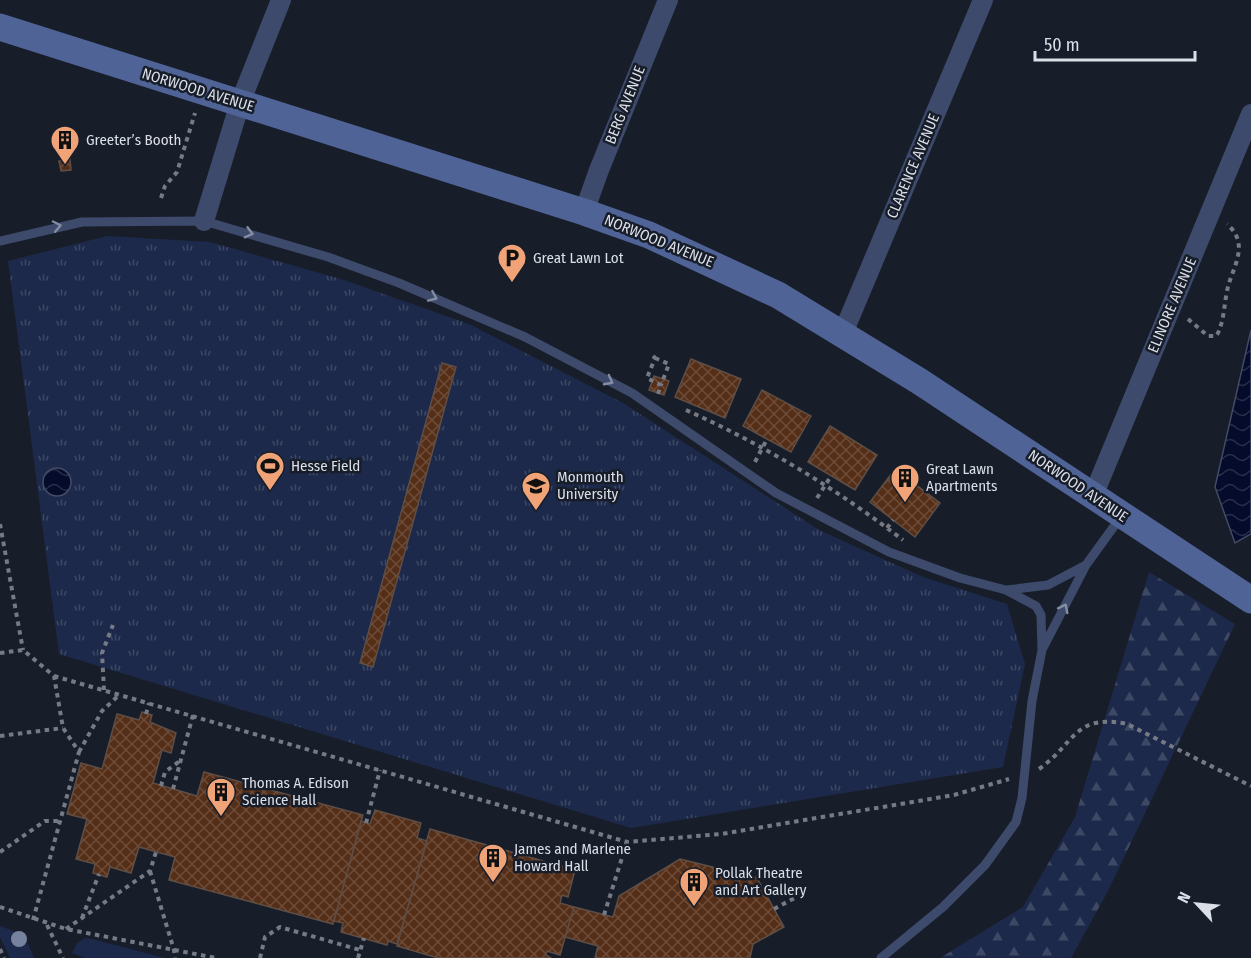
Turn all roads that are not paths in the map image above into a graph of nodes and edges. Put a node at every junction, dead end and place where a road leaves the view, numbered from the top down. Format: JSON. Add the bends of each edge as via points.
{"nodes":[{"id":1,"x":281,"y":0,"type":"edge"},
{"id":2,"x":668,"y":0,"type":"edge"},
{"id":3,"x":983,"y":0,"type":"edge"},
{"id":4,"x":0,"y":27,"type":"edge"},
{"id":5,"x":240,"y":103,"type":"junction"},
{"id":6,"x":1251,"y":114,"type":"edge"},
{"id":7,"x":584,"y":212,"type":"junction"},
{"id":8,"x":204,"y":221,"type":"junction"},
{"id":9,"x":0,"y":241,"type":"edge"},
{"id":10,"x":843,"y":333,"type":"junction"},
{"id":11,"x":1093,"y":496,"type":"junction"},
{"id":12,"x":1121,"y":516,"type":"junction"},
{"id":13,"x":1086,"y":565,"type":"junction"},
{"id":14,"x":1006,"y":590,"type":"junction"},
{"id":15,"x":1251,"y":600,"type":"edge"},
{"id":16,"x":1042,"y":650,"type":"junction"},
{"id":17,"x":881,"y":958,"type":"edge"}],
"edges":[{"from":1,"to":5,"type":"street"},
{"from":2,"to":7,"type":"street","name":"BERG AVENUE"},
{"from":3,"to":10,"type":"street","name":"CLARENCE AVENUE"},
{"from":4,"to":5,"type":"main road","name":"NORWOOD AVENUE"},
{"from":5,"to":7,"type":"main road","name":"NORWOOD AVENUE"},
{"from":5,"to":8,"type":"street"},
{"from":6,"to":11,"type":"street","name":"ELINORE AVENUE"},
{"from":7,"to":10,"type":"main road","name":"NORWOOD AVENUE","via":[[729,270]]},
{"from":9,"to":8,"type":"lane","one_way":true,"via":[[82,222]]},
{"from":8,"to":14,"type":"lane","one_way":true,"via":[[328,256],[525,337],[632,393],[810,512],[917,564]]},
{"from":10,"to":11,"type":"main road","name":"NORWOOD AVENUE"},
{"from":11,"to":12,"type":"main road","name":"NORWOOD AVENUE"},
{"from":12,"to":13,"type":"lane"},
{"from":12,"to":15,"type":"main road","name":"NORWOOD AVENUE"},
{"from":13,"to":14,"type":"lane","via":[[1048,585]]},
{"from":16,"to":13,"type":"lane","one_way":true},
{"from":14,"to":16,"type":"lane","via":[[1036,606],[1041,615]]},
{"from":16,"to":17,"type":"lane","via":[[1016,822],[985,865],[943,907]]}]}
